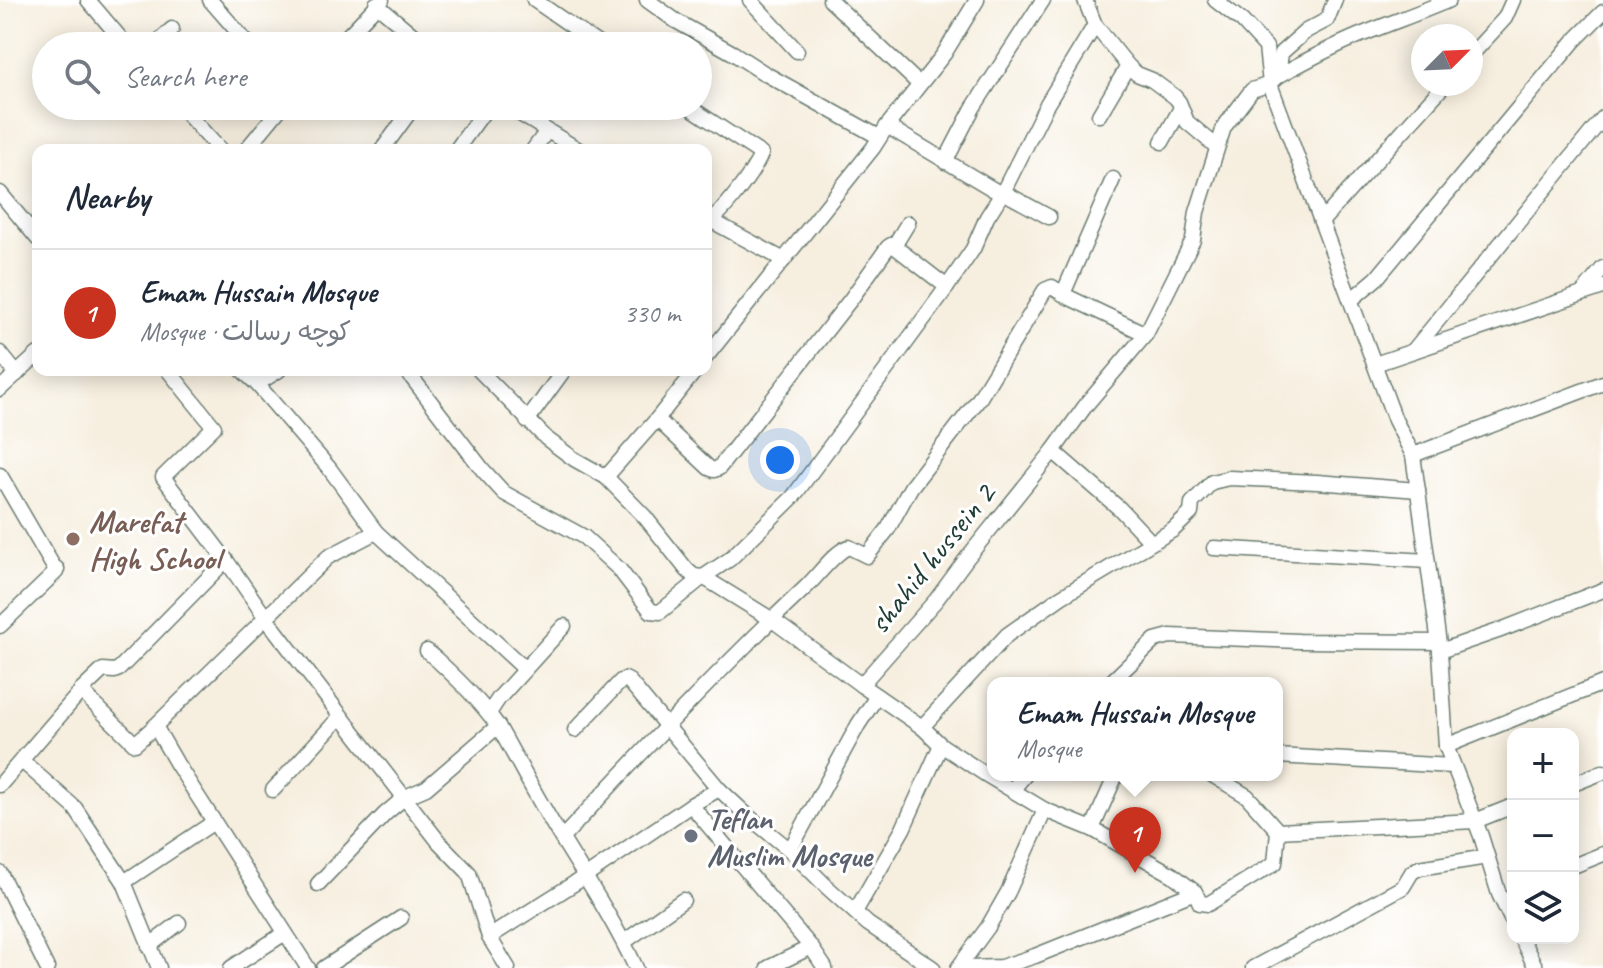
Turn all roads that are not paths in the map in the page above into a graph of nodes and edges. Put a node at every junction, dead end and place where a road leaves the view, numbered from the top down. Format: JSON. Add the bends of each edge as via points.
{"nodes":[{"id":1,"x":88,"y":0,"type":"edge"},
{"id":2,"x":210,"y":0,"type":"edge"},
{"id":3,"x":534,"y":0,"type":"edge"},
{"id":4,"x":647,"y":0,"type":"edge"},
{"id":5,"x":750,"y":0,"type":"edge"},
{"id":6,"x":977,"y":0,"type":"edge"},
{"id":7,"x":1043,"y":0,"type":"edge"},
{"id":8,"x":1085,"y":0,"type":"edge"},
{"id":9,"x":1215,"y":0,"type":"edge"},
{"id":10,"x":1335,"y":0,"type":"edge"},
{"id":11,"x":1449,"y":0,"type":"edge"},
{"id":12,"x":1513,"y":0,"type":"edge"},
{"id":13,"x":379,"y":2,"type":"edge"},
{"id":14,"x":837,"y":2,"type":"edge"},
{"id":15,"x":1603,"y":12,"type":"edge"},
{"id":16,"x":1095,"y":25,"type":"junction"},
{"id":17,"x":172,"y":29,"type":"dead end"},
{"id":18,"x":115,"y":32,"type":"edge"},
{"id":19,"x":169,"y":32,"type":"edge"},
{"id":20,"x":238,"y":32,"type":"edge"},
{"id":21,"x":351,"y":32,"type":"edge"},
{"id":22,"x":411,"y":32,"type":"edge"},
{"id":23,"x":581,"y":32,"type":"edge"},
{"id":24,"x":696,"y":32,"type":"edge"},
{"id":25,"x":712,"y":41,"type":"edge"},
{"id":26,"x":1483,"y":42,"type":"edge"},
{"id":27,"x":797,"y":51,"type":"dead end"},
{"id":28,"x":1128,"y":66,"type":"junction"},
{"id":29,"x":1274,"y":80,"type":"junction"},
{"id":30,"x":919,"y":84,"type":"junction"},
{"id":31,"x":1434,"y":96,"type":"edge"},
{"id":32,"x":1181,"y":108,"type":"junction"},
{"id":33,"x":1099,"y":115,"type":"dead end"},
{"id":34,"x":1603,"y":118,"type":"edge"},
{"id":35,"x":193,"y":120,"type":"edge"},
{"id":36,"x":271,"y":120,"type":"edge"},
{"id":37,"x":404,"y":120,"type":"edge"},
{"id":38,"x":478,"y":120,"type":"edge"},
{"id":39,"x":529,"y":120,"type":"edge"},
{"id":40,"x":709,"y":120,"type":"edge"},
{"id":41,"x":547,"y":131,"type":"junction"},
{"id":42,"x":883,"y":132,"type":"junction"},
{"id":43,"x":1162,"y":142,"type":"dead end"},
{"id":44,"x":215,"y":144,"type":"edge"},
{"id":45,"x":251,"y":144,"type":"edge"},
{"id":46,"x":386,"y":144,"type":"edge"},
{"id":47,"x":460,"y":144,"type":"edge"},
{"id":48,"x":537,"y":144,"type":"edge"},
{"id":49,"x":569,"y":144,"type":"edge"},
{"id":50,"x":1217,"y":147,"type":"junction"},
{"id":51,"x":945,"y":162,"type":"junction"},
{"id":52,"x":1113,"y":179,"type":"dead end"},
{"id":53,"x":0,"y":193,"type":"edge"},
{"id":54,"x":1002,"y":193,"type":"junction"},
{"id":55,"x":1049,"y":217,"type":"dead end"},
{"id":56,"x":712,"y":218,"type":"edge"},
{"id":57,"x":1321,"y":222,"type":"junction"},
{"id":58,"x":908,"y":223,"type":"dead end"},
{"id":59,"x":712,"y":224,"type":"edge"},
{"id":60,"x":32,"y":232,"type":"edge"},
{"id":61,"x":894,"y":246,"type":"junction"},
{"id":62,"x":784,"y":260,"type":"junction"},
{"id":63,"x":1603,"y":268,"type":"edge"},
{"id":64,"x":947,"y":287,"type":"junction"},
{"id":65,"x":1603,"y":287,"type":"edge"},
{"id":66,"x":1063,"y":294,"type":"junction"},
{"id":67,"x":1582,"y":294,"type":"junction"},
{"id":68,"x":1351,"y":300,"type":"junction"},
{"id":69,"x":1146,"y":334,"type":"junction"},
{"id":70,"x":712,"y":350,"type":"edge"},
{"id":71,"x":1413,"y":351,"type":"junction"},
{"id":72,"x":0,"y":353,"type":"edge"},
{"id":73,"x":32,"y":360,"type":"edge"},
{"id":74,"x":1375,"y":364,"type":"junction"},
{"id":75,"x":17,"y":374,"type":"junction"},
{"id":76,"x":173,"y":376,"type":"edge"},
{"id":77,"x":248,"y":376,"type":"edge"},
{"id":78,"x":270,"y":376,"type":"edge"},
{"id":79,"x":411,"y":376,"type":"edge"},
{"id":80,"x":485,"y":376,"type":"edge"},
{"id":81,"x":560,"y":376,"type":"edge"},
{"id":82,"x":691,"y":376,"type":"edge"},
{"id":83,"x":1603,"y":383,"type":"edge"},
{"id":84,"x":257,"y":384,"type":"junction"},
{"id":85,"x":0,"y":389,"type":"edge"},
{"id":86,"x":657,"y":419,"type":"junction"},
{"id":87,"x":527,"y":421,"type":"junction"},
{"id":88,"x":1053,"y":451,"type":"junction"},
{"id":89,"x":1413,"y":455,"type":"junction"},
{"id":90,"x":0,"y":475,"type":"edge"},
{"id":91,"x":606,"y":477,"type":"junction"},
{"id":92,"x":1418,"y":490,"type":"junction"},
{"id":93,"x":376,"y":532,"type":"junction"},
{"id":94,"x":1151,"y":542,"type":"junction"},
{"id":95,"x":1214,"y":548,"type":"dead end"},
{"id":96,"x":226,"y":560,"type":"junction"},
{"id":97,"x":1427,"y":561,"type":"junction"},
{"id":98,"x":703,"y":577,"type":"junction"},
{"id":99,"x":1603,"y":590,"type":"edge"},
{"id":100,"x":266,"y":618,"type":"junction"},
{"id":101,"x":771,"y":619,"type":"junction"},
{"id":102,"x":0,"y":626,"type":"edge"},
{"id":103,"x":564,"y":626,"type":"dead end"},
{"id":104,"x":1439,"y":646,"type":"junction"},
{"id":105,"x":427,"y":651,"type":"dead end"},
{"id":106,"x":525,"y":669,"type":"junction"},
{"id":107,"x":1116,"y":677,"type":"edge"},
{"id":108,"x":1603,"y":683,"type":"edge"},
{"id":109,"x":861,"y":685,"type":"junction"},
{"id":110,"x":81,"y":691,"type":"junction"},
{"id":111,"x":877,"y":696,"type":"junction"},
{"id":112,"x":489,"y":713,"type":"junction"},
{"id":113,"x":341,"y":716,"type":"junction"},
{"id":114,"x":667,"y":725,"type":"junction"},
{"id":115,"x":155,"y":726,"type":"junction"},
{"id":116,"x":498,"y":726,"type":"junction"},
{"id":117,"x":922,"y":727,"type":"junction"},
{"id":118,"x":575,"y":730,"type":"dead end"},
{"id":119,"x":941,"y":745,"type":"junction"},
{"id":120,"x":1446,"y":746,"type":"junction"},
{"id":121,"x":1283,"y":756,"type":"edge"},
{"id":122,"x":22,"y":761,"type":"junction"},
{"id":123,"x":1452,"y":766,"type":"junction"},
{"id":124,"x":1603,"y":772,"type":"edge"},
{"id":125,"x":987,"y":775,"type":"edge"},
{"id":126,"x":2,"y":779,"type":"edge"},
{"id":127,"x":998,"y":781,"type":"edge"},
{"id":128,"x":1020,"y":781,"type":"edge"},
{"id":129,"x":1113,"y":781,"type":"edge"},
{"id":130,"x":1222,"y":781,"type":"edge"},
{"id":131,"x":1579,"y":782,"type":"edge"},
{"id":132,"x":719,"y":789,"type":"junction"},
{"id":133,"x":1013,"y":789,"type":"junction"},
{"id":134,"x":273,"y":790,"type":"dead end"},
{"id":135,"x":405,"y":797,"type":"junction"},
{"id":136,"x":691,"y":805,"type":"junction"},
{"id":137,"x":1507,"y":808,"type":"edge"},
{"id":138,"x":1045,"y":810,"type":"junction"},
{"id":139,"x":1475,"y":821,"type":"junction"},
{"id":140,"x":214,"y":822,"type":"junction"},
{"id":141,"x":1092,"y":829,"type":"junction"},
{"id":142,"x":1278,"y":831,"type":"junction"},
{"id":143,"x":562,"y":838,"type":"junction"},
{"id":144,"x":790,"y":850,"type":"junction"},
{"id":145,"x":1603,"y":854,"type":"edge"},
{"id":146,"x":1487,"y":857,"type":"junction"},
{"id":147,"x":1579,"y":864,"type":"edge"},
{"id":148,"x":0,"y":873,"type":"edge"},
{"id":149,"x":586,"y":876,"type":"junction"},
{"id":150,"x":124,"y":882,"type":"junction"},
{"id":151,"x":318,"y":884,"type":"dead end"},
{"id":152,"x":1195,"y":892,"type":"junction"},
{"id":153,"x":1506,"y":892,"type":"edge"},
{"id":154,"x":683,"y":900,"type":"dead end"},
{"id":155,"x":855,"y":912,"type":"junction"},
{"id":156,"x":401,"y":918,"type":"dead end"},
{"id":157,"x":179,"y":923,"type":"dead end"},
{"id":158,"x":285,"y":933,"type":"junction"},
{"id":159,"x":489,"y":937,"type":"junction"},
{"id":160,"x":624,"y":942,"type":"junction"},
{"id":161,"x":1524,"y":944,"type":"edge"},
{"id":162,"x":149,"y":946,"type":"junction"},
{"id":163,"x":811,"y":947,"type":"junction"},
{"id":164,"x":47,"y":968,"type":"edge"},
{"id":165,"x":159,"y":968,"type":"edge"},
{"id":166,"x":231,"y":968,"type":"edge"},
{"id":167,"x":308,"y":968,"type":"edge"},
{"id":168,"x":324,"y":968,"type":"edge"},
{"id":169,"x":508,"y":968,"type":"edge"},
{"id":170,"x":636,"y":968,"type":"edge"},
{"id":171,"x":768,"y":968,"type":"edge"},
{"id":172,"x":825,"y":968,"type":"edge"},
{"id":173,"x":933,"y":968,"type":"edge"},
{"id":174,"x":958,"y":968,"type":"edge"},
{"id":175,"x":968,"y":968,"type":"edge"},
{"id":176,"x":1002,"y":968,"type":"edge"},
{"id":177,"x":1253,"y":968,"type":"edge"},
{"id":178,"x":1536,"y":968,"type":"edge"}],
"edges":[{"from":1,"to":18,"type":"street"},
{"from":2,"to":20,"type":"street"},
{"from":3,"to":23,"type":"street"},
{"from":4,"to":24,"type":"street"},
{"from":5,"to":27,"type":"street"},
{"from":6,"to":30,"type":"street"},
{"from":7,"to":51,"type":"street"},
{"from":8,"to":16,"type":"street"},
{"from":9,"to":29,"type":"street","via":[[1266,47]]},
{"from":10,"to":29,"type":"street","via":[[1327,20],[1281,53]]},
{"from":11,"to":29,"type":"street","name":"shahid hussein 2","via":[[1315,56]]},
{"from":12,"to":26,"type":"street"},
{"from":13,"to":21,"type":"street"},
{"from":13,"to":22,"type":"street"},
{"from":14,"to":30,"type":"street"},
{"from":15,"to":68,"type":"street","via":[[1377,278]]},
{"from":16,"to":28,"type":"street"},
{"from":16,"to":54,"type":"street"},
{"from":17,"to":19,"type":"street"},
{"from":25,"to":42,"type":"street"},
{"from":28,"to":32,"type":"street","via":[[1175,97]]},
{"from":28,"to":33,"type":"street"},
{"from":29,"to":50,"type":"street","name":"shahid hussein 2","via":[[1252,90],[1224,127]]},
{"from":29,"to":57,"type":"street"},
{"from":30,"to":42,"type":"street"},
{"from":31,"to":57,"type":"street"},
{"from":32,"to":43,"type":"street"},
{"from":32,"to":50,"type":"street","via":[[1187,122]]},
{"from":34,"to":71,"type":"street"},
{"from":35,"to":44,"type":"street"},
{"from":36,"to":45,"type":"street"},
{"from":37,"to":46,"type":"street"},
{"from":38,"to":47,"type":"street"},
{"from":39,"to":41,"type":"street"},
{"from":40,"to":56,"type":"street","via":[[761,154]]},
{"from":41,"to":48,"type":"street"},
{"from":41,"to":49,"type":"street"},
{"from":42,"to":51,"type":"street"},
{"from":42,"to":62,"type":"street"},
{"from":50,"to":69,"type":"street","name":"shahid hussein 2","via":[[1193,240]]},
{"from":51,"to":54,"type":"street"},
{"from":52,"to":66,"type":"street"},
{"from":53,"to":60,"type":"street"},
{"from":54,"to":55,"type":"street"},
{"from":54,"to":64,"type":"street"},
{"from":57,"to":68,"type":"street"},
{"from":58,"to":61,"type":"street"},
{"from":59,"to":62,"type":"street"},
{"from":61,"to":64,"type":"street"},
{"from":61,"to":86,"type":"street","via":[[888,247],[719,468],[709,468]]},
{"from":62,"to":70,"type":"street"},
{"from":63,"to":67,"type":"street"},
{"from":64,"to":98,"type":"street","via":[[793,497],[730,559]]},
{"from":65,"to":67,"type":"street"},
{"from":66,"to":69,"type":"street"},
{"from":66,"to":101,"type":"street","via":[[1052,287],[1045,290],[979,399],[911,487],[867,556],[842,549]]},
{"from":67,"to":71,"type":"street"},
{"from":68,"to":74,"type":"street"},
{"from":69,"to":88,"type":"street","name":"shahid hussein 2"},
{"from":71,"to":74,"type":"street"},
{"from":72,"to":75,"type":"street"},
{"from":73,"to":75,"type":"street"},
{"from":74,"to":89,"type":"street"},
{"from":75,"to":85,"type":"street"},
{"from":76,"to":96,"type":"street","via":[[214,427],[163,477]]},
{"from":77,"to":84,"type":"street"},
{"from":78,"to":84,"type":"street"},
{"from":79,"to":98,"type":"street","via":[[504,493],[584,537],[619,569],[651,611],[660,612]]},
{"from":80,"to":87,"type":"street"},
{"from":81,"to":87,"type":"street"},
{"from":82,"to":86,"type":"street"},
{"from":83,"to":89,"type":"street"},
{"from":84,"to":93,"type":"street"},
{"from":86,"to":91,"type":"street"},
{"from":87,"to":91,"type":"street","via":[[565,453]]},
{"from":88,"to":94,"type":"street"},
{"from":88,"to":109,"type":"street","name":"shahid hussein 2","via":[[936,600]]},
{"from":89,"to":92,"type":"street"},
{"from":90,"to":102,"type":"street","via":[[57,569]]},
{"from":91,"to":98,"type":"street","via":[[687,570]]},
{"from":92,"to":94,"type":"street","via":[[1217,480],[1173,530]]},
{"from":92,"to":97,"type":"street"},
{"from":93,"to":100,"type":"street","via":[[328,557]]},
{"from":93,"to":106,"type":"street"},
{"from":94,"to":117,"type":"street","via":[[1007,635]]},
{"from":95,"to":97,"type":"street"},
{"from":96,"to":100,"type":"street"},
{"from":96,"to":110,"type":"street","via":[[119,669],[103,670]]},
{"from":97,"to":104,"type":"street"},
{"from":98,"to":101,"type":"street"},
{"from":99,"to":104,"type":"street","via":[[1498,631]]},
{"from":100,"to":113,"type":"street"},
{"from":100,"to":115,"type":"street"},
{"from":101,"to":109,"type":"street"},
{"from":101,"to":114,"type":"street"},
{"from":103,"to":106,"type":"street"},
{"from":104,"to":107,"type":"street","via":[[1170,636],[1155,640]]},
{"from":104,"to":120,"type":"street"},
{"from":105,"to":112,"type":"street"},
{"from":106,"to":112,"type":"street"},
{"from":108,"to":120,"type":"street"},
{"from":109,"to":111,"type":"street"},
{"from":110,"to":115,"type":"street","via":[[135,744]]},
{"from":110,"to":122,"type":"street"},
{"from":111,"to":117,"type":"street"},
{"from":111,"to":144,"type":"street"},
{"from":112,"to":116,"type":"street"},
{"from":113,"to":134,"type":"street"},
{"from":113,"to":135,"type":"street"},
{"from":114,"to":118,"type":"street","via":[[625,679]]},
{"from":114,"to":132,"type":"street"},
{"from":114,"to":143,"type":"street"},
{"from":115,"to":140,"type":"street"},
{"from":116,"to":135,"type":"street","via":[[426,788]]},
{"from":116,"to":143,"type":"street"},
{"from":117,"to":119,"type":"street"},
{"from":119,"to":125,"type":"street"},
{"from":119,"to":155,"type":"street","via":[[903,829]]},
{"from":120,"to":123,"type":"street"},
{"from":121,"to":123,"type":"street"},
{"from":122,"to":126,"type":"street"},
{"from":122,"to":150,"type":"street","via":[[75,808]]},
{"from":123,"to":139,"type":"street"},
{"from":124,"to":131,"type":"street"},
{"from":127,"to":133,"type":"street"},
{"from":128,"to":133,"type":"street"},
{"from":129,"to":141,"type":"street"},
{"from":130,"to":142,"type":"street","via":[[1247,796]]},
{"from":132,"to":136,"type":"street"},
{"from":132,"to":144,"type":"street"},
{"from":133,"to":138,"type":"street"},
{"from":135,"to":151,"type":"street"},
{"from":135,"to":159,"type":"street","via":[[469,873]]},
{"from":136,"to":149,"type":"street"},
{"from":136,"to":163,"type":"street"},
{"from":137,"to":139,"type":"street"},
{"from":138,"to":141,"type":"street"},
{"from":138,"to":174,"type":"street","via":[[1008,892]]},
{"from":139,"to":142,"type":"street"},
{"from":139,"to":146,"type":"street"},
{"from":140,"to":150,"type":"street"},
{"from":140,"to":158,"type":"street"},
{"from":141,"to":152,"type":"street"},
{"from":142,"to":152,"type":"street","via":[[1275,863],[1208,904],[1200,903]]},
{"from":143,"to":149,"type":"street"},
{"from":144,"to":155,"type":"street"},
{"from":145,"to":147,"type":"street"},
{"from":146,"to":153,"type":"street"},
{"from":146,"to":177,"type":"street","via":[[1419,868],[1403,887]]},
{"from":148,"to":164,"type":"street"},
{"from":149,"to":159,"type":"street"},
{"from":149,"to":160,"type":"street"},
{"from":150,"to":162,"type":"street"},
{"from":152,"to":176,"type":"street"},
{"from":154,"to":160,"type":"street"},
{"from":155,"to":173,"type":"street"},
{"from":156,"to":168,"type":"street"},
{"from":157,"to":162,"type":"street"},
{"from":158,"to":166,"type":"street"},
{"from":158,"to":167,"type":"street"},
{"from":159,"to":169,"type":"street"},
{"from":160,"to":170,"type":"street"},
{"from":161,"to":178,"type":"street"},
{"from":162,"to":165,"type":"street"},
{"from":163,"to":171,"type":"street"},
{"from":163,"to":172,"type":"street"},
{"from":175,"to":176,"type":"street"}]}
